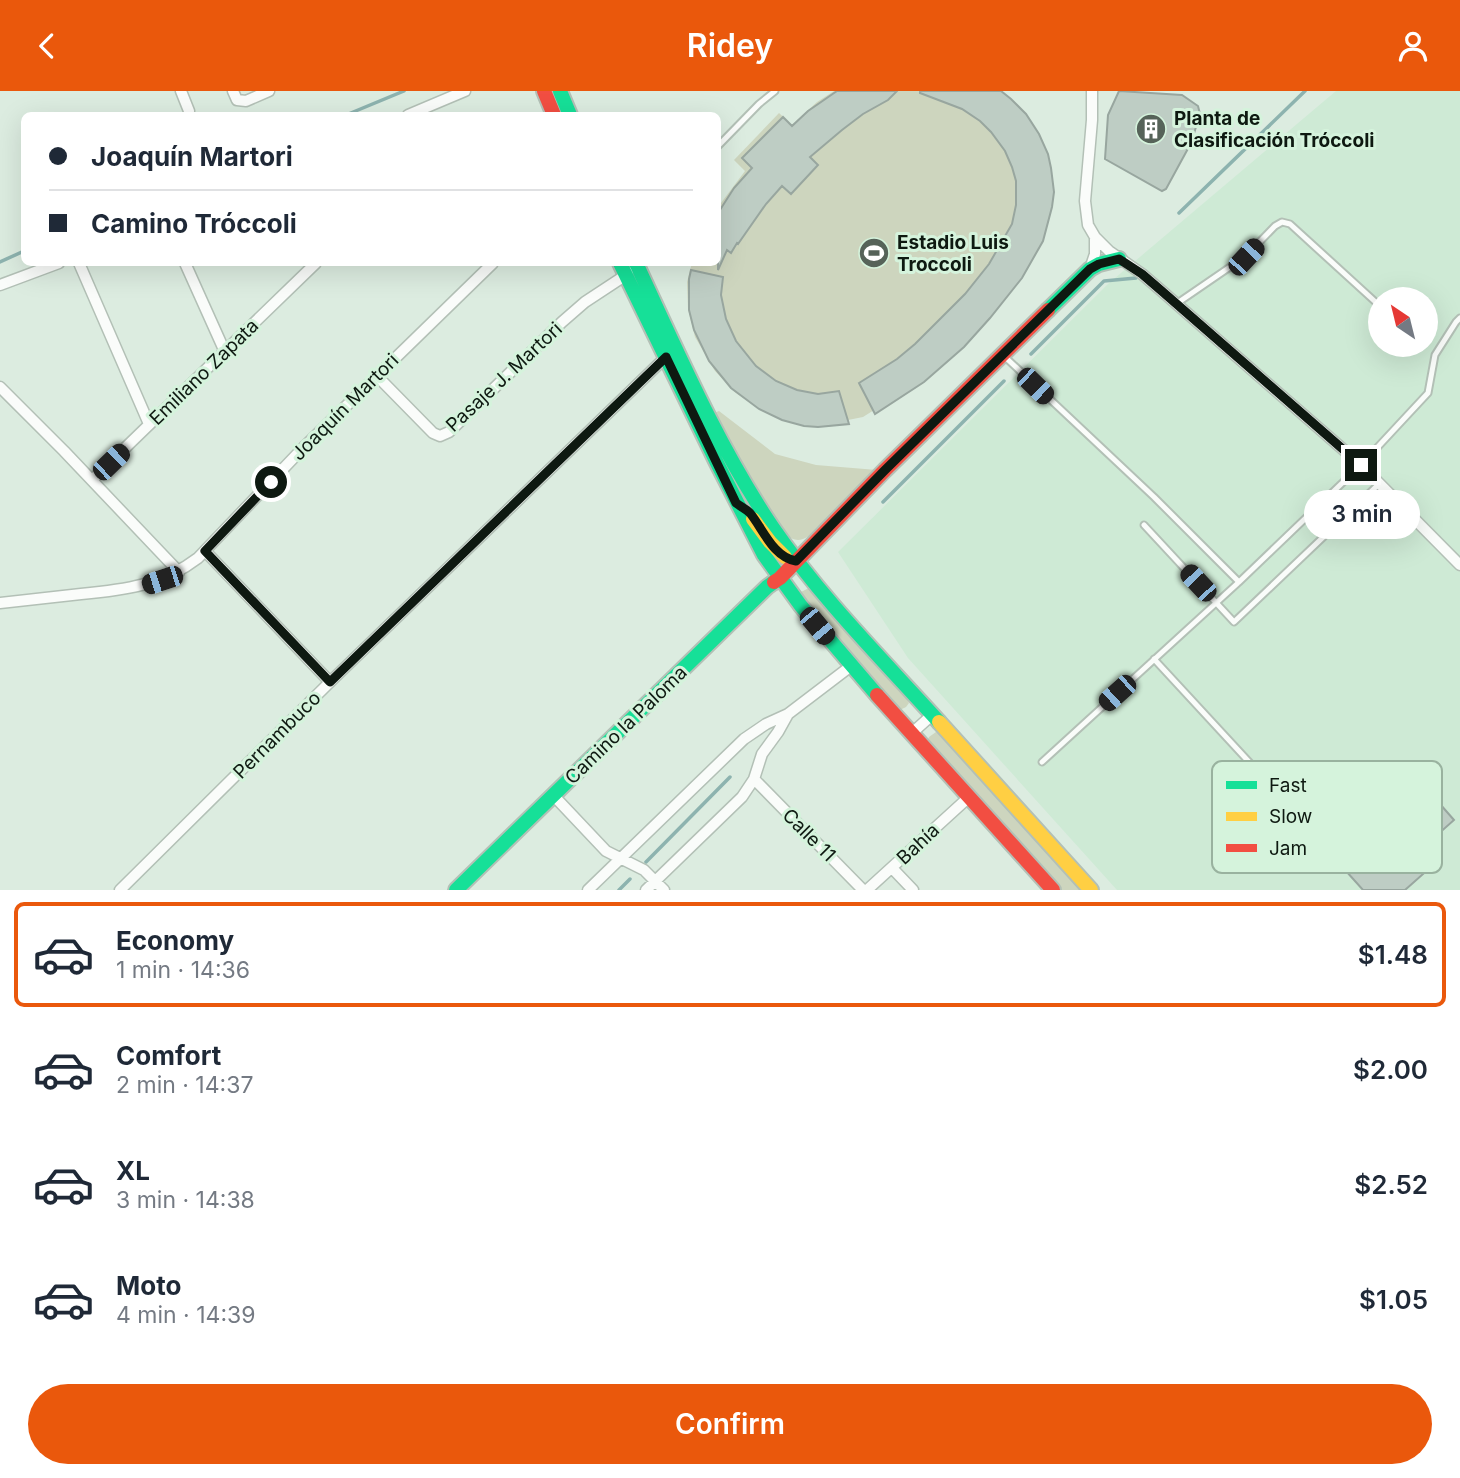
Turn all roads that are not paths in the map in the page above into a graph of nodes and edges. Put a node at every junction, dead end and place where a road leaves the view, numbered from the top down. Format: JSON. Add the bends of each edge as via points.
{"nodes":[{"id":1,"x":181,"y":91,"type":"edge"},
{"id":2,"x":270,"y":91,"type":"edge"},
{"id":3,"x":464,"y":91,"type":"edge"},
{"id":4,"x":544,"y":91,"type":"edge"},
{"id":5,"x":560,"y":91,"type":"edge"},
{"id":6,"x":775,"y":91,"type":"edge"},
{"id":7,"x":1092,"y":91,"type":"edge"},
{"id":8,"x":235,"y":95,"type":"edge"},
{"id":9,"x":189,"y":111,"type":"dead end"},
{"id":10,"x":415,"y":112,"type":"edge"},
{"id":11,"x":553,"y":112,"type":"edge"},
{"id":12,"x":569,"y":112,"type":"edge"},
{"id":13,"x":721,"y":143,"type":"edge"},
{"id":14,"x":1095,"y":237,"type":"junction"},
{"id":15,"x":1119,"y":259,"type":"junction"},
{"id":16,"x":51,"y":266,"type":"edge"},
{"id":17,"x":80,"y":266,"type":"edge"},
{"id":18,"x":186,"y":266,"type":"edge"},
{"id":19,"x":313,"y":266,"type":"edge"},
{"id":20,"x":490,"y":266,"type":"edge"},
{"id":21,"x":629,"y":266,"type":"edge"},
{"id":22,"x":1090,"y":269,"type":"junction"},
{"id":23,"x":0,"y":285,"type":"edge"},
{"id":24,"x":1368,"y":295,"type":"edge"},
{"id":25,"x":1176,"y":303,"type":"junction"},
{"id":26,"x":1460,"y":319,"type":"edge"},
{"id":27,"x":225,"y":352,"type":"junction"},
{"id":28,"x":671,"y":352,"type":"junction"},
{"id":29,"x":1003,"y":355,"type":"junction"},
{"id":30,"x":377,"y":376,"type":"junction"},
{"id":31,"x":0,"y":387,"type":"edge"},
{"id":32,"x":149,"y":424,"type":"junction"},
{"id":33,"x":1361,"y":465,"type":"junction"},
{"id":34,"x":92,"y":481,"type":"junction"},
{"id":35,"x":1380,"y":483,"type":"junction"},
{"id":36,"x":736,"y":503,"type":"junction"},
{"id":37,"x":1144,"y":525,"type":"dead end"},
{"id":38,"x":205,"y":551,"type":"junction"},
{"id":39,"x":796,"y":561,"type":"junction"},
{"id":40,"x":1460,"y":565,"type":"edge"},
{"id":41,"x":179,"y":572,"type":"junction"},
{"id":42,"x":780,"y":578,"type":"junction"},
{"id":43,"x":1239,"y":582,"type":"junction"},
{"id":44,"x":0,"y":603,"type":"edge"},
{"id":45,"x":1216,"y":603,"type":"junction"},
{"id":46,"x":1154,"y":659,"type":"junction"},
{"id":47,"x":851,"y":666,"type":"junction"},
{"id":48,"x":330,"y":682,"type":"junction"},
{"id":49,"x":788,"y":714,"type":"junction"},
{"id":50,"x":932,"y":715,"type":"junction"},
{"id":51,"x":912,"y":733,"type":"junction"},
{"id":52,"x":1248,"y":761,"type":"edge"},
{"id":53,"x":1042,"y":762,"type":"dead end"},
{"id":54,"x":754,"y":779,"type":"junction"},
{"id":55,"x":554,"y":796,"type":"junction"},
{"id":56,"x":969,"y":797,"type":"junction"},
{"id":57,"x":619,"y":858,"type":"junction"},
{"id":58,"x":892,"y":868,"type":"junction"},
{"id":59,"x":654,"y":880,"type":"junction"},
{"id":60,"x":120,"y":890,"type":"edge"},
{"id":61,"x":456,"y":890,"type":"edge"},
{"id":62,"x":588,"y":890,"type":"edge"},
{"id":63,"x":646,"y":890,"type":"edge"},
{"id":64,"x":664,"y":890,"type":"edge"},
{"id":65,"x":865,"y":890,"type":"edge"},
{"id":66,"x":914,"y":890,"type":"edge"},
{"id":67,"x":1053,"y":890,"type":"edge"},
{"id":68,"x":1091,"y":890,"type":"edge"}],
"edges":[{"from":1,"to":9,"type":"street"},
{"from":2,"to":8,"type":"street","via":[[246,101]]},
{"from":3,"to":10,"type":"street"},
{"from":4,"to":11,"type":"street"},
{"from":5,"to":12,"type":"street"},
{"from":6,"to":13,"type":"lane"},
{"from":7,"to":14,"type":"street","via":[[1085,201],[1088,225]]},
{"from":14,"to":15,"type":"street"},
{"from":14,"to":22,"type":"street"},
{"from":15,"to":22,"type":"street"},
{"from":15,"to":25,"type":"street"},
{"from":16,"to":23,"type":"street"},
{"from":17,"to":32,"type":"street"},
{"from":18,"to":27,"type":"street"},
{"from":19,"to":27,"type":"street","name":"Emiliano Zapata"},
{"from":20,"to":30,"type":"street","name":"Joaquín Martori"},
{"from":21,"to":28,"type":"street"},
{"from":21,"to":30,"type":"street","name":"Pasaje J. Martori","via":[[440,436]]},
{"from":22,"to":29,"type":"street"},
{"from":24,"to":25,"type":"lane","via":[[1290,224],[1282,222],[1246,257]]},
{"from":25,"to":33,"type":"street"},
{"from":26,"to":33,"type":"lane","via":[[1435,355],[1428,393]]},
{"from":27,"to":32,"type":"street","name":"Emiliano Zapata"},
{"from":28,"to":36,"type":"street"},
{"from":28,"to":39,"type":"street","via":[[746,486]]},
{"from":28,"to":48,"type":"street","name":"Pernambuco"},
{"from":29,"to":39,"type":"street"},
{"from":29,"to":43,"type":"lane"},
{"from":30,"to":38,"type":"street","name":"Joaquín Martori"},
{"from":31,"to":34,"type":"street"},
{"from":32,"to":34,"type":"street","name":"Emiliano Zapata"},
{"from":33,"to":35,"type":"street"},
{"from":33,"to":43,"type":"lane"},
{"from":34,"to":41,"type":"street"},
{"from":35,"to":40,"type":"street"},
{"from":35,"to":45,"type":"lane","via":[[1234,622]]},
{"from":36,"to":39,"type":"street","via":[[749,512],[781,554]]},
{"from":36,"to":42,"type":"street"},
{"from":37,"to":45,"type":"lane"},
{"from":38,"to":41,"type":"street","name":"Joaquín Martori"},
{"from":38,"to":48,"type":"street"},
{"from":39,"to":42,"type":"street","name":"Camino la Paloma"},
{"from":39,"to":50,"type":"street"},
{"from":41,"to":44,"type":"street","name":"Joaquín Martori","via":[[119,590]]},
{"from":42,"to":47,"type":"street"},
{"from":42,"to":55,"type":"street","name":"Camino la Paloma"},
{"from":43,"to":45,"type":"lane"},
{"from":45,"to":46,"type":"lane"},
{"from":46,"to":52,"type":"lane"},
{"from":46,"to":53,"type":"lane"},
{"from":47,"to":49,"type":"street"},
{"from":47,"to":51,"type":"street"},
{"from":48,"to":60,"type":"street","name":"Pernambuco"},
{"from":49,"to":54,"type":"street","via":[[762,754]]},
{"from":49,"to":57,"type":"street","via":[[744,739]]},
{"from":50,"to":51,"type":"street"},
{"from":50,"to":68,"type":"street"},
{"from":51,"to":56,"type":"street"},
{"from":54,"to":59,"type":"street","via":[[742,797]]},
{"from":54,"to":65,"type":"street","name":"Calle 11"},
{"from":55,"to":57,"type":"street","via":[[593,839]]},
{"from":55,"to":61,"type":"street","name":"Camino la Paloma"},
{"from":56,"to":58,"type":"street","name":"Bahía"},
{"from":56,"to":67,"type":"street"},
{"from":57,"to":59,"type":"street","via":[[634,863]]},
{"from":57,"to":62,"type":"street"},
{"from":58,"to":65,"type":"street","name":"Bahía"},
{"from":58,"to":66,"type":"street"},
{"from":59,"to":63,"type":"street"},
{"from":59,"to":64,"type":"street"}]}
